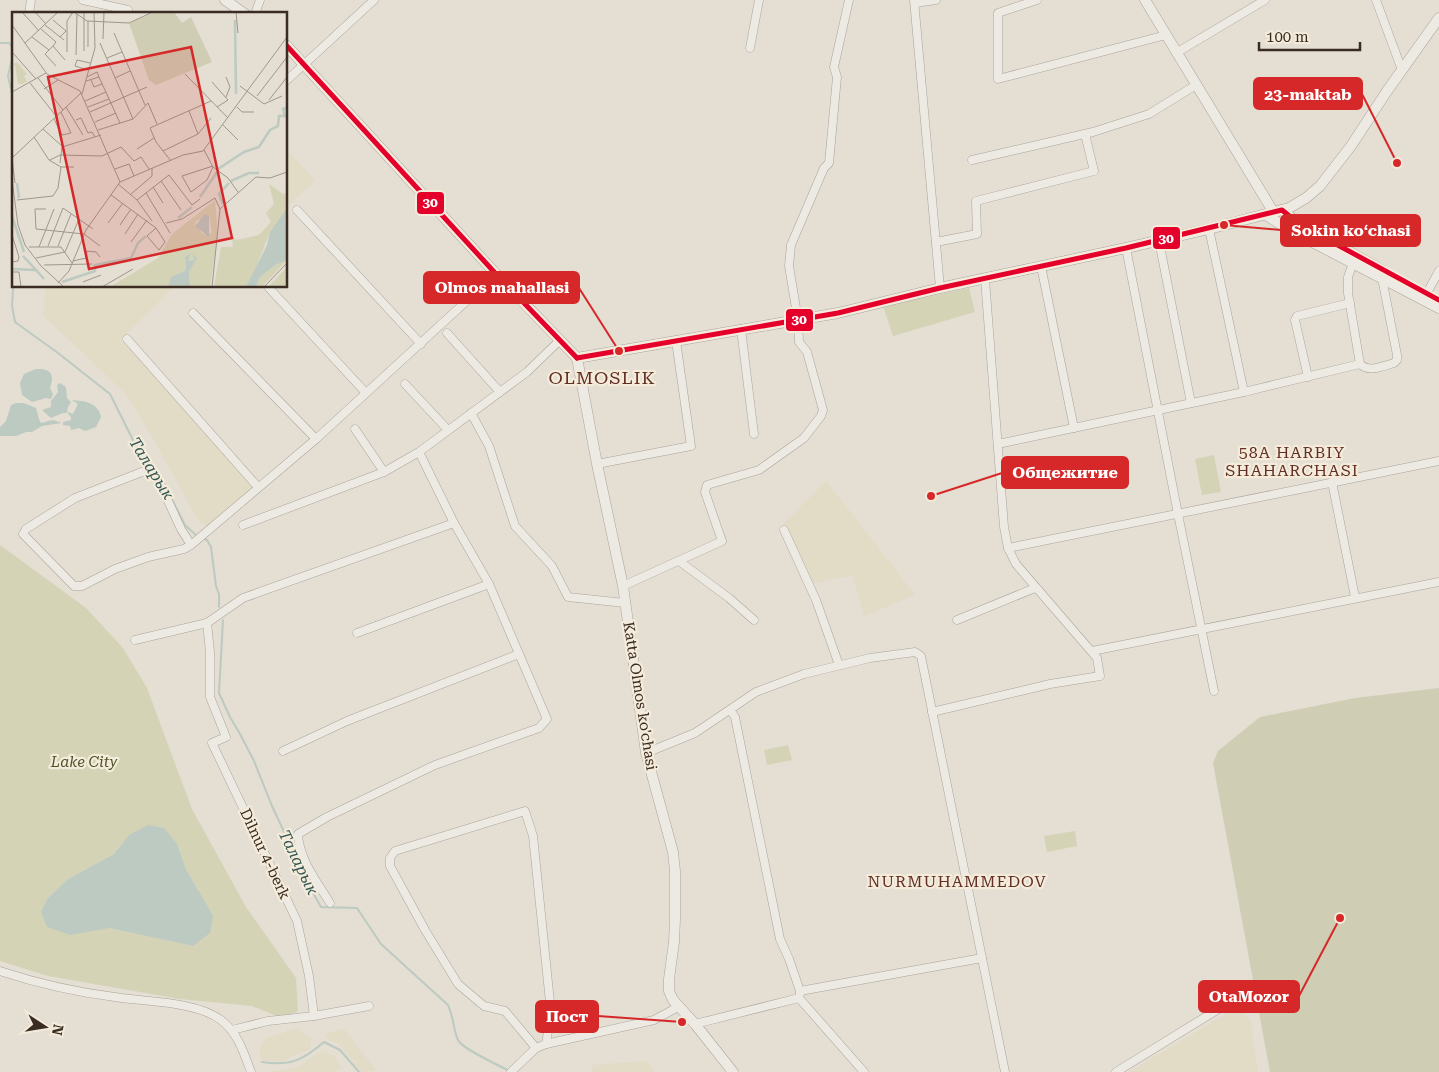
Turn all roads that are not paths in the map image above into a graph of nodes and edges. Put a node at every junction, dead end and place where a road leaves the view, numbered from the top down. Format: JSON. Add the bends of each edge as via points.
{"nodes":[{"id":1,"x":83,"y":0,"type":"edge"},
{"id":2,"x":225,"y":0,"type":"edge"},
{"id":3,"x":260,"y":0,"type":"edge"},
{"id":4,"x":759,"y":0,"type":"edge"},
{"id":5,"x":849,"y":0,"type":"edge"},
{"id":6,"x":936,"y":0,"type":"edge"},
{"id":7,"x":1037,"y":0,"type":"edge"},
{"id":8,"x":1144,"y":0,"type":"edge"},
{"id":9,"x":1265,"y":0,"type":"edge"},
{"id":10,"x":1376,"y":0,"type":"edge"},
{"id":11,"x":914,"y":1,"type":"edge"},
{"id":12,"x":368,"y":2,"type":"edge"},
{"id":13,"x":128,"y":12,"type":"edge"},
{"id":14,"x":242,"y":12,"type":"edge"},
{"id":15,"x":256,"y":12,"type":"edge"},
{"id":16,"x":1439,"y":18,"type":"edge"},
{"id":17,"x":1166,"y":35,"type":"junction"},
{"id":18,"x":288,"y":47,"type":"edge"},
{"id":19,"x":750,"y":48,"type":"dead end"},
{"id":20,"x":1176,"y":53,"type":"junction"},
{"id":21,"x":304,"y":64,"type":"junction"},
{"id":22,"x":1402,"y":70,"type":"junction"},
{"id":23,"x":288,"y":79,"type":"edge"},
{"id":24,"x":1196,"y":85,"type":"junction"},
{"id":25,"x":1085,"y":134,"type":"junction"},
{"id":26,"x":972,"y":160,"type":"dead end"},
{"id":27,"x":297,"y":210,"type":"dead end"},
{"id":28,"x":1274,"y":213,"type":"junction"},
{"id":29,"x":1209,"y":229,"type":"junction"},
{"id":30,"x":1159,"y":240,"type":"junction"},
{"id":31,"x":936,"y":242,"type":"junction"},
{"id":32,"x":1126,"y":248,"type":"junction"},
{"id":33,"x":1353,"y":263,"type":"junction"},
{"id":34,"x":1041,"y":266,"type":"junction"},
{"id":35,"x":1439,"y":271,"type":"edge"},
{"id":36,"x":496,"y":274,"type":"junction"},
{"id":37,"x":1382,"y":278,"type":"junction"},
{"id":38,"x":985,"y":279,"type":"junction"},
{"id":39,"x":269,"y":288,"type":"dead end"},
{"id":40,"x":940,"y":288,"type":"junction"},
{"id":41,"x":1426,"y":293,"type":"junction"},
{"id":42,"x":1439,"y":300,"type":"edge"},
{"id":43,"x":1350,"y":303,"type":"junction"},
{"id":44,"x":1439,"y":308,"type":"edge"},
{"id":45,"x":192,"y":313,"type":"dead end"},
{"id":46,"x":798,"y":320,"type":"junction"},
{"id":47,"x":740,"y":329,"type":"junction"},
{"id":48,"x":447,"y":334,"type":"dead end"},
{"id":49,"x":126,"y":339,"type":"dead end"},
{"id":50,"x":560,"y":340,"type":"junction"},
{"id":51,"x":676,"y":341,"type":"junction"},
{"id":52,"x":421,"y":344,"type":"junction"},
{"id":53,"x":577,"y":358,"type":"junction"},
{"id":54,"x":1360,"y":364,"type":"junction"},
{"id":55,"x":1308,"y":377,"type":"junction"},
{"id":56,"x":405,"y":384,"type":"dead end"},
{"id":57,"x":500,"y":392,"type":"junction"},
{"id":58,"x":1244,"y":392,"type":"junction"},
{"id":59,"x":366,"y":393,"type":"junction"},
{"id":60,"x":1191,"y":403,"type":"junction"},
{"id":61,"x":1157,"y":410,"type":"junction"},
{"id":62,"x":471,"y":413,"type":"junction"},
{"id":63,"x":1074,"y":428,"type":"junction"},
{"id":64,"x":354,"y":429,"type":"dead end"},
{"id":65,"x":448,"y":430,"type":"junction"},
{"id":66,"x":754,"y":434,"type":"dead end"},
{"id":67,"x":316,"y":439,"type":"junction"},
{"id":68,"x":998,"y":444,"type":"junction"},
{"id":69,"x":419,"y":452,"type":"junction"},
{"id":70,"x":1439,"y":461,"type":"edge"},
{"id":71,"x":597,"y":464,"type":"junction"},
{"id":72,"x":384,"y":472,"type":"junction"},
{"id":73,"x":1332,"y":482,"type":"junction"},
{"id":74,"x":258,"y":487,"type":"junction"},
{"id":75,"x":1178,"y":514,"type":"junction"},
{"id":76,"x":454,"y":523,"type":"junction"},
{"id":77,"x":243,"y":525,"type":"dead end"},
{"id":78,"x":784,"y":530,"type":"dead end"},
{"id":79,"x":191,"y":545,"type":"junction"},
{"id":80,"x":1008,"y":548,"type":"junction"},
{"id":81,"x":679,"y":561,"type":"junction"},
{"id":82,"x":1439,"y":582,"type":"edge"},
{"id":83,"x":489,"y":584,"type":"junction"},
{"id":84,"x":623,"y":586,"type":"junction"},
{"id":85,"x":1035,"y":588,"type":"junction"},
{"id":86,"x":1355,"y":597,"type":"junction"},
{"id":87,"x":625,"y":603,"type":"junction"},
{"id":88,"x":754,"y":620,"type":"dead end"},
{"id":89,"x":957,"y":620,"type":"dead end"},
{"id":90,"x":207,"y":623,"type":"junction"},
{"id":91,"x":1202,"y":628,"type":"junction"},
{"id":92,"x":358,"y":633,"type":"dead end"},
{"id":93,"x":135,"y":640,"type":"dead end"},
{"id":94,"x":1092,"y":651,"type":"junction"},
{"id":95,"x":519,"y":654,"type":"junction"},
{"id":96,"x":839,"y":665,"type":"junction"},
{"id":97,"x":1214,"y":691,"type":"dead end"},
{"id":98,"x":730,"y":710,"type":"junction"},
{"id":99,"x":932,"y":712,"type":"junction"},
{"id":100,"x":283,"y":751,"type":"dead end"},
{"id":101,"x":646,"y":753,"type":"junction"},
{"id":102,"x":330,"y":903,"type":"dead end"},
{"id":103,"x":982,"y":958,"type":"junction"},
{"id":104,"x":0,"y":971,"type":"edge"},
{"id":105,"x":1251,"y":989,"type":"dead end"},
{"id":106,"x":800,"y":994,"type":"junction"},
{"id":107,"x":369,"y":1006,"type":"dead end"},
{"id":108,"x":678,"y":1007,"type":"junction"},
{"id":109,"x":314,"y":1016,"type":"junction"},
{"id":110,"x":695,"y":1024,"type":"junction"},
{"id":111,"x":232,"y":1030,"type":"junction"},
{"id":112,"x":546,"y":1044,"type":"junction"},
{"id":113,"x":536,"y":1048,"type":"junction"},
{"id":114,"x":513,"y":1071,"type":"edge"},
{"id":115,"x":251,"y":1072,"type":"edge"},
{"id":116,"x":733,"y":1072,"type":"edge"},
{"id":117,"x":864,"y":1072,"type":"edge"},
{"id":118,"x":1005,"y":1072,"type":"edge"},
{"id":119,"x":1116,"y":1072,"type":"edge"}],
"edges":[{"from":1,"to":13,"type":"street"},
{"from":2,"to":14,"type":"street"},
{"from":3,"to":15,"type":"street"},
{"from":4,"to":19,"type":"street"},
{"from":5,"to":46,"type":"street","via":[[834,67],[837,77],[828,163],[791,245],[789,266]]},
{"from":6,"to":11,"type":"street"},
{"from":7,"to":17,"type":"street","via":[[998,13],[998,79]]},
{"from":8,"to":17,"type":"street"},
{"from":9,"to":20,"type":"street"},
{"from":10,"to":22,"type":"street"},
{"from":11,"to":31,"type":"street"},
{"from":12,"to":21,"type":"street"},
{"from":16,"to":22,"type":"street"},
{"from":17,"to":20,"type":"street"},
{"from":18,"to":21,"type":"street"},
{"from":20,"to":24,"type":"street"},
{"from":21,"to":23,"type":"street"},
{"from":21,"to":36,"type":"street"},
{"from":22,"to":28,"type":"street","via":[[1320,186],[1306,198]]},
{"from":24,"to":25,"type":"street","via":[[1149,114]]},
{"from":24,"to":28,"type":"street"},
{"from":25,"to":26,"type":"street"},
{"from":25,"to":31,"type":"street","via":[[1094,171],[976,201],[977,234]]},
{"from":27,"to":52,"type":"street"},
{"from":28,"to":29,"type":"street"},
{"from":28,"to":33,"type":"street","via":[[1293,232]]},
{"from":28,"to":41,"type":"street"},
{"from":29,"to":30,"type":"street"},
{"from":29,"to":58,"type":"street"},
{"from":30,"to":32,"type":"street"},
{"from":30,"to":60,"type":"street"},
{"from":31,"to":40,"type":"street"},
{"from":32,"to":34,"type":"street"},
{"from":32,"to":61,"type":"street"},
{"from":33,"to":37,"type":"street"},
{"from":33,"to":43,"type":"street","via":[[1348,277]]},
{"from":34,"to":38,"type":"street"},
{"from":34,"to":63,"type":"street"},
{"from":35,"to":41,"type":"street"},
{"from":36,"to":50,"type":"street"},
{"from":36,"to":52,"type":"street"},
{"from":37,"to":44,"type":"street"},
{"from":37,"to":54,"type":"street","via":[[1397,360],[1369,369]]},
{"from":38,"to":40,"type":"street"},
{"from":38,"to":68,"type":"street"},
{"from":39,"to":59,"type":"street"},
{"from":40,"to":46,"type":"street"},
{"from":41,"to":42,"type":"street"},
{"from":43,"to":54,"type":"street"},
{"from":43,"to":55,"type":"street","via":[[1297,316]]},
{"from":45,"to":67,"type":"street"},
{"from":46,"to":47,"type":"street"},
{"from":46,"to":81,"type":"street","via":[[799,342],[807,352],[823,410],[821,416],[804,438],[759,470],[707,485],[705,492],[722,541]]},
{"from":47,"to":51,"type":"street"},
{"from":47,"to":66,"type":"street"},
{"from":48,"to":57,"type":"street"},
{"from":49,"to":74,"type":"street"},
{"from":50,"to":53,"type":"street"},
{"from":50,"to":57,"type":"street","via":[[527,372]]},
{"from":51,"to":53,"type":"street"},
{"from":51,"to":71,"type":"street","via":[[691,446]]},
{"from":52,"to":59,"type":"street"},
{"from":53,"to":71,"type":"street","name":"Katta Olmos ko'chasi"},
{"from":54,"to":55,"type":"street"},
{"from":55,"to":58,"type":"street"},
{"from":56,"to":65,"type":"street"},
{"from":57,"to":62,"type":"street"},
{"from":58,"to":60,"type":"street"},
{"from":59,"to":67,"type":"street"},
{"from":60,"to":61,"type":"street"},
{"from":61,"to":63,"type":"street"},
{"from":61,"to":75,"type":"street"},
{"from":62,"to":65,"type":"street"},
{"from":62,"to":87,"type":"street","via":[[490,446],[514,526],[552,566],[568,597]]},
{"from":63,"to":68,"type":"street"},
{"from":64,"to":72,"type":"street"},
{"from":65,"to":69,"type":"street"},
{"from":67,"to":74,"type":"street"},
{"from":68,"to":80,"type":"street"},
{"from":69,"to":72,"type":"street"},
{"from":69,"to":76,"type":"street"},
{"from":70,"to":73,"type":"street"},
{"from":71,"to":84,"type":"street","name":"Katta Olmos ko'chasi"},
{"from":72,"to":77,"type":"street"},
{"from":73,"to":75,"type":"street"},
{"from":73,"to":86,"type":"street"},
{"from":74,"to":79,"type":"street"},
{"from":75,"to":80,"type":"street"},
{"from":75,"to":91,"type":"street"},
{"from":76,"to":83,"type":"street"},
{"from":76,"to":90,"type":"street","via":[[242,598]]},
{"from":78,"to":96,"type":"street","via":[[816,600]]},
{"from":79,"to":79,"type":"street","via":[[148,557],[82,586],[74,586],[23,534],[75,498],[147,470],[158,479]]},
{"from":80,"to":85,"type":"street"},
{"from":81,"to":84,"type":"street"},
{"from":81,"to":88,"type":"street"},
{"from":82,"to":86,"type":"street"},
{"from":83,"to":92,"type":"street"},
{"from":83,"to":95,"type":"street"},
{"from":84,"to":87,"type":"street","name":"Katta Olmos ko'chasi"},
{"from":85,"to":89,"type":"street"},
{"from":85,"to":94,"type":"street"},
{"from":86,"to":91,"type":"street"},
{"from":87,"to":101,"type":"street","name":"Katta Olmos ko'chasi"},
{"from":90,"to":93,"type":"street"},
{"from":90,"to":109,"type":"street","name":"Dilnur 4-berk","via":[[210,697],[226,737],[212,743],[297,921]]},
{"from":91,"to":94,"type":"street"},
{"from":91,"to":97,"type":"street"},
{"from":94,"to":99,"type":"street","via":[[1097,658],[1100,676],[1050,684]]},
{"from":95,"to":100,"type":"street","via":[[347,721]]},
{"from":95,"to":102,"type":"street","via":[[547,719],[539,728],[436,765],[298,834],[303,857]]},
{"from":96,"to":98,"type":"street","via":[[756,692]]},
{"from":96,"to":99,"type":"street","via":[[915,652],[921,656]]},
{"from":98,"to":101,"type":"street","via":[[695,733]]},
{"from":98,"to":106,"type":"street","via":[[736,717],[780,939]]},
{"from":99,"to":103,"type":"street"},
{"from":101,"to":108,"type":"street","name":"Katta Olmos ko'chasi","via":[[673,852],[675,919],[669,985],[672,1000]]},
{"from":103,"to":106,"type":"street"},
{"from":103,"to":118,"type":"street"},
{"from":104,"to":111,"type":"street","via":[[23,979],[113,997],[191,1008],[208,1013]]},
{"from":105,"to":119,"type":"street"},
{"from":106,"to":110,"type":"street"},
{"from":106,"to":117,"type":"street"},
{"from":107,"to":109,"type":"street"},
{"from":108,"to":110,"type":"street","name":"Katta Olmos ko'chasi"},
{"from":108,"to":112,"type":"street","via":[[654,1020]]},
{"from":109,"to":111,"type":"street","via":[[268,1021]]},
{"from":110,"to":116,"type":"street","name":"Katta Olmos ko'chasi"},
{"from":111,"to":115,"type":"street"},
{"from":112,"to":113,"type":"street"},
{"from":112,"to":113,"type":"street","via":[[551,1012],[533,836],[525,812],[394,852],[390,866],[458,984],[484,1006],[505,1011]]},
{"from":113,"to":114,"type":"street"}]}
